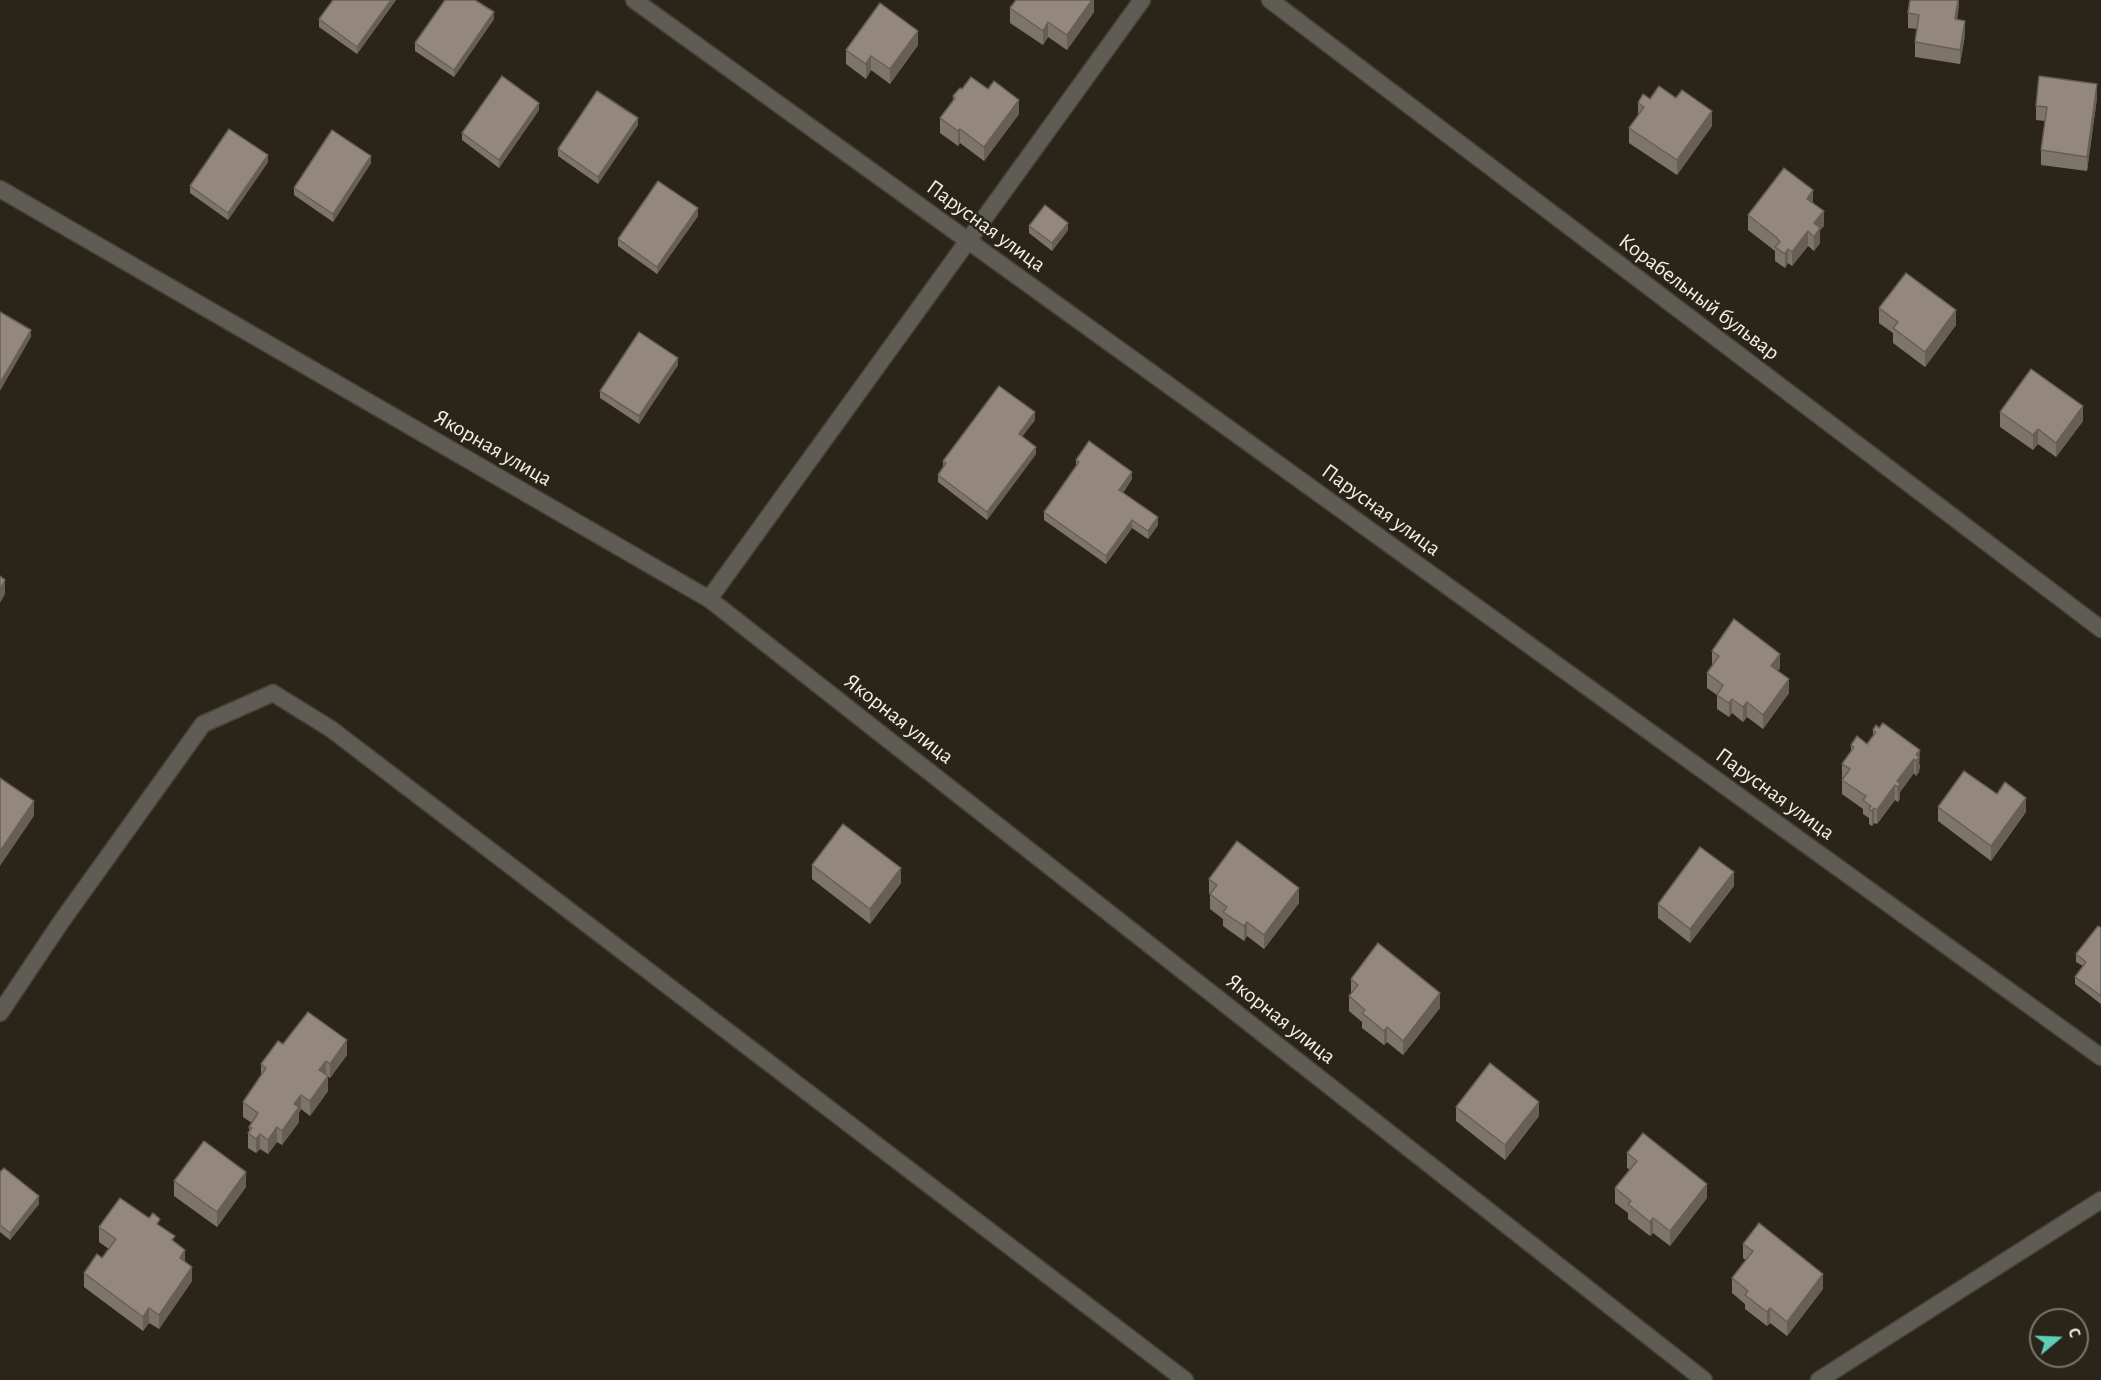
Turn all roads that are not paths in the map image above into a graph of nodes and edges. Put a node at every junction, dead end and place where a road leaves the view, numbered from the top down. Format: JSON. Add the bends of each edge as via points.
{"nodes":[{"id":1,"x":634,"y":0,"type":"edge"},
{"id":2,"x":1142,"y":0,"type":"edge"},
{"id":3,"x":1270,"y":0,"type":"edge"},
{"id":4,"x":0,"y":189,"type":"edge"},
{"id":5,"x":968,"y":241,"type":"junction"},
{"id":6,"x":709,"y":599,"type":"junction"},
{"id":7,"x":2101,"y":629,"type":"edge"},
{"id":8,"x":0,"y":1013,"type":"edge"},
{"id":9,"x":2101,"y":1057,"type":"edge"},
{"id":10,"x":2101,"y":1200,"type":"edge"},
{"id":11,"x":1185,"y":1380,"type":"edge"},
{"id":12,"x":1704,"y":1380,"type":"edge"},
{"id":13,"x":1819,"y":1380,"type":"edge"}],
"edges":[{"from":1,"to":5,"type":"street","name":"Парусная улица"},
{"from":2,"to":5,"type":"street"},
{"from":3,"to":7,"type":"street","name":"Корабельный бульвар"},
{"from":4,"to":6,"type":"street","name":"Якорная улица"},
{"from":5,"to":6,"type":"street"},
{"from":5,"to":9,"type":"street","name":"Парусная улица"},
{"from":6,"to":12,"type":"street","name":"Якорная улица"},
{"from":8,"to":11,"type":"street","via":[[204,724],[273,693],[331,729]]},
{"from":10,"to":13,"type":"street"}]}
